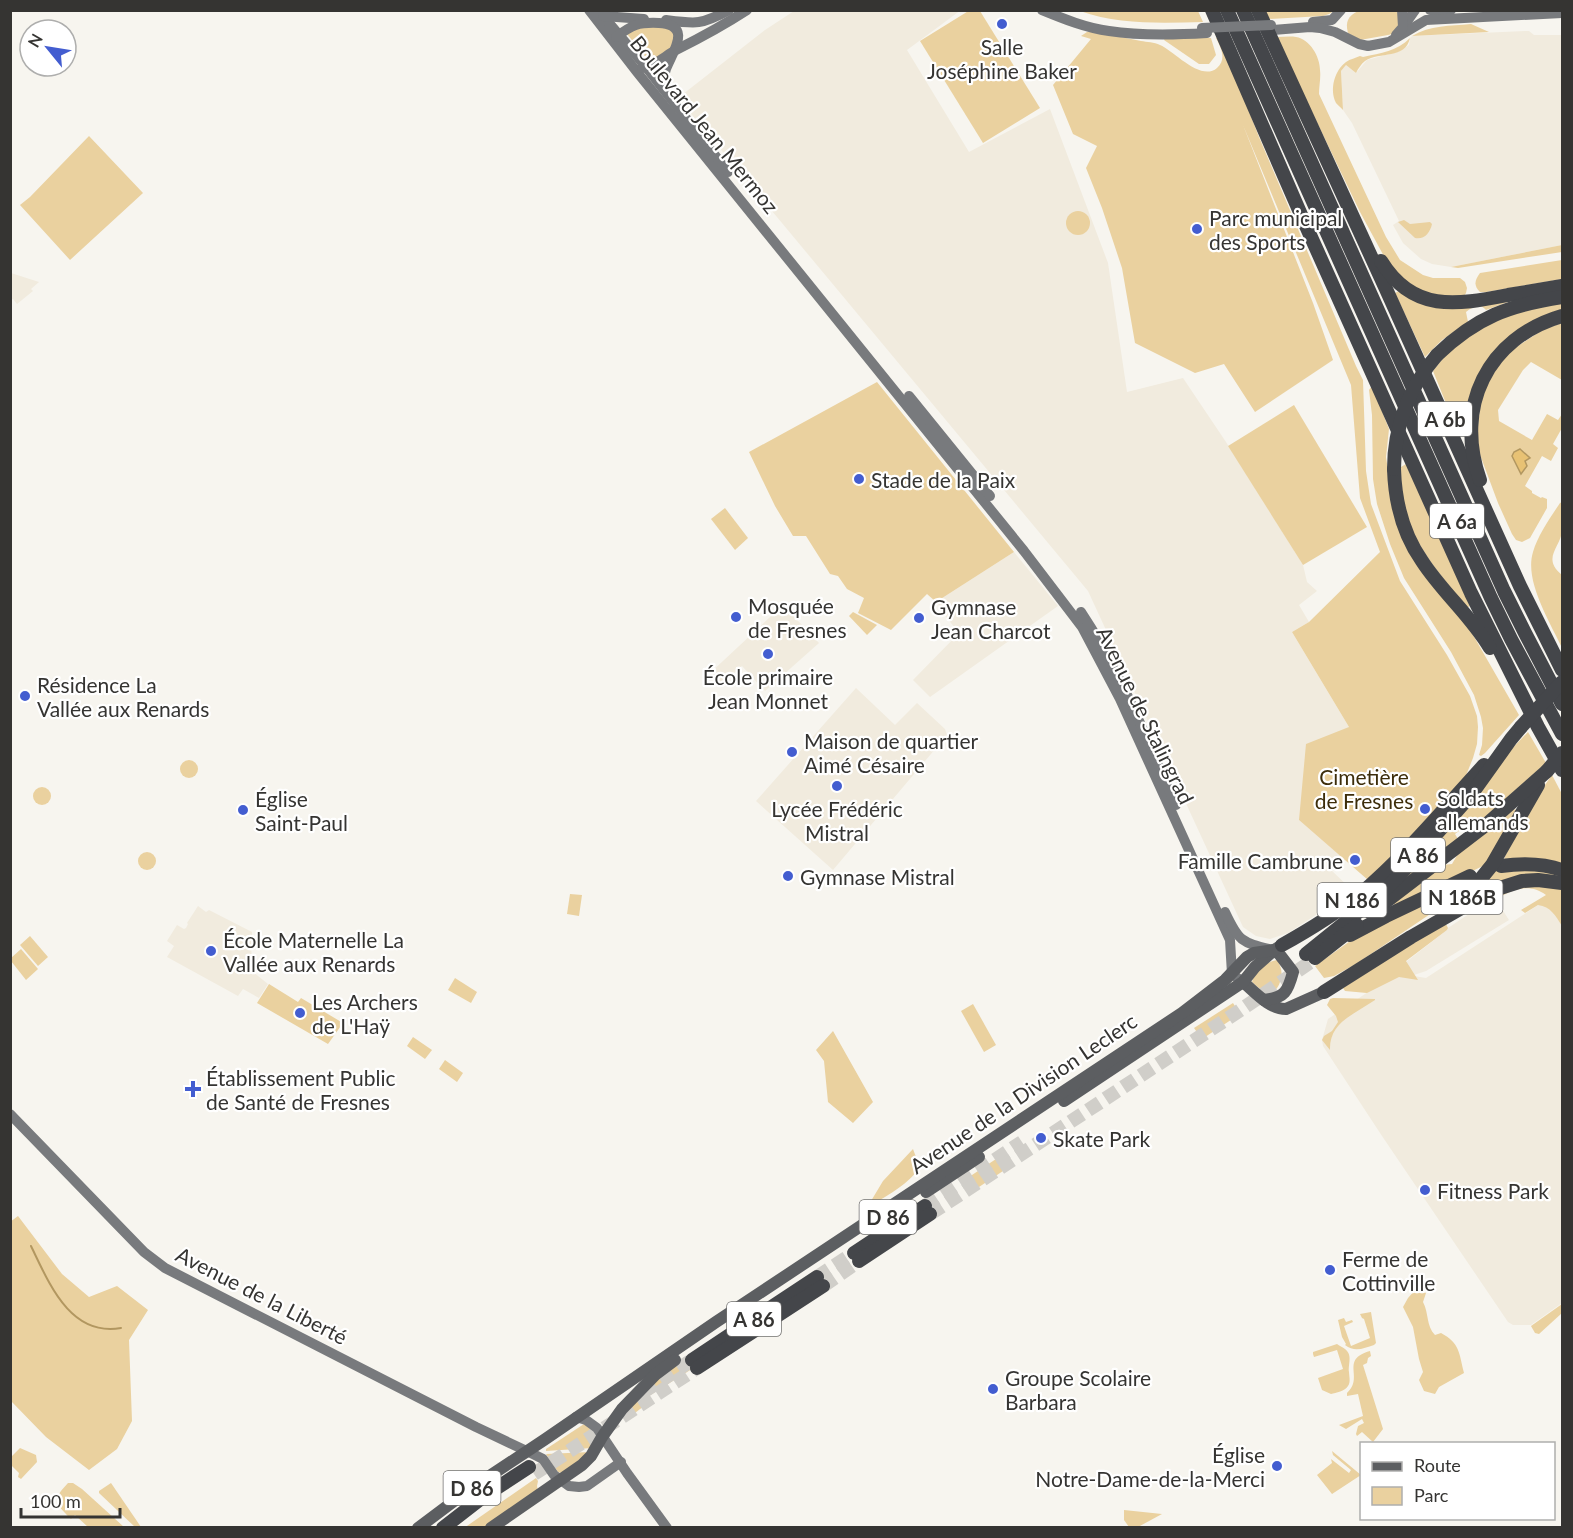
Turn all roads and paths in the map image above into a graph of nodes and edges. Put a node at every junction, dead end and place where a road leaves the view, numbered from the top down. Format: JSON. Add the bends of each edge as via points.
{"nodes":[{"id":1,"x":589,"y":10,"type":"edge"},
{"id":2,"x":729,"y":10,"type":"edge"},
{"id":3,"x":747,"y":10,"type":"edge"},
{"id":4,"x":1042,"y":10,"type":"edge"},
{"id":5,"x":1053,"y":10,"type":"edge"},
{"id":6,"x":1062,"y":10,"type":"edge"},
{"id":7,"x":1212,"y":10,"type":"edge"},
{"id":8,"x":1227,"y":10,"type":"edge"},
{"id":9,"x":1243,"y":10,"type":"edge"},
{"id":10,"x":1257,"y":10,"type":"edge"},
{"id":11,"x":1341,"y":10,"type":"edge"},
{"id":12,"x":1348,"y":10,"type":"edge"},
{"id":13,"x":1401,"y":10,"type":"edge"},
{"id":14,"x":1416,"y":10,"type":"edge"},
{"id":15,"x":1451,"y":10,"type":"edge"},
{"id":16,"x":601,"y":13,"type":"edge"},
{"id":17,"x":1563,"y":14,"type":"edge"},
{"id":18,"x":1428,"y":15,"type":"edge"},
{"id":19,"x":1084,"y":18,"type":"junction"},
{"id":20,"x":654,"y":21,"type":"junction"},
{"id":21,"x":1272,"y":27,"type":"junction"},
{"id":22,"x":1403,"y":27,"type":"junction"},
{"id":23,"x":1204,"y":31,"type":"junction"},
{"id":24,"x":1335,"y":32,"type":"junction"},
{"id":25,"x":616,"y":37,"type":"junction"},
{"id":26,"x":1392,"y":40,"type":"junction"},
{"id":27,"x":674,"y":51,"type":"junction"},
{"id":28,"x":629,"y":61,"type":"junction"},
{"id":29,"x":646,"y":67,"type":"junction"},
{"id":30,"x":663,"y":88,"type":"junction"},
{"id":31,"x":1350,"y":209,"type":"junction"},
{"id":32,"x":796,"y":261,"type":"junction"},
{"id":33,"x":1563,"y":286,"type":"edge"},
{"id":34,"x":1563,"y":297,"type":"edge"},
{"id":35,"x":1563,"y":316,"type":"edge"},
{"id":36,"x":1504,"y":550,"type":"junction"},
{"id":37,"x":1563,"y":670,"type":"edge"},
{"id":38,"x":1563,"y":682,"type":"edge"},
{"id":39,"x":1563,"y":704,"type":"edge"},
{"id":40,"x":1538,"y":727,"type":"junction"},
{"id":41,"x":1563,"y":735,"type":"edge"},
{"id":42,"x":1511,"y":739,"type":"junction"},
{"id":43,"x":1563,"y":753,"type":"edge"},
{"id":44,"x":1563,"y":770,"type":"edge"},
{"id":45,"x":1547,"y":771,"type":"junction"},
{"id":46,"x":1501,"y":866,"type":"dead end"},
{"id":47,"x":1563,"y":870,"type":"edge"},
{"id":48,"x":1470,"y":876,"type":"dead end"},
{"id":49,"x":1563,"y":883,"type":"edge"},
{"id":50,"x":1411,"y":937,"type":"junction"},
{"id":51,"x":1338,"y":942,"type":"junction"},
{"id":52,"x":1278,"y":948,"type":"junction"},
{"id":53,"x":1232,"y":974,"type":"junction"},
{"id":54,"x":1243,"y":982,"type":"junction"},
{"id":55,"x":1324,"y":992,"type":"joint"},
{"id":56,"x":1264,"y":1000,"type":"junction"},
{"id":57,"x":14,"y":1118,"type":"edge"},
{"id":58,"x":927,"y":1210,"type":"tunnel mouth"},
{"id":59,"x":856,"y":1257,"type":"tunnel mouth"},
{"id":60,"x":820,"y":1282,"type":"tunnel mouth"},
{"id":61,"x":694,"y":1364,"type":"tunnel mouth"},
{"id":62,"x":576,"y":1417,"type":"junction"},
{"id":63,"x":602,"y":1437,"type":"junction"},
{"id":64,"x":510,"y":1442,"type":"junction"},
{"id":65,"x":542,"y":1442,"type":"junction"},
{"id":66,"x":527,"y":1451,"type":"junction"},
{"id":67,"x":543,"y":1459,"type":"junction"},
{"id":68,"x":510,"y":1462,"type":"junction"},
{"id":69,"x":621,"y":1462,"type":"junction"},
{"id":70,"x":560,"y":1481,"type":"junction"},
{"id":71,"x":418,"y":1527,"type":"edge"},
{"id":72,"x":443,"y":1527,"type":"edge"},
{"id":73,"x":457,"y":1527,"type":"edge"},
{"id":74,"x":491,"y":1527,"type":"edge"},
{"id":75,"x":667,"y":1527,"type":"edge"}],
"edges":[{"from":1,"to":25,"type":"main road","name":"Boulevard Jean Mermoz"},
{"from":2,"to":20,"type":"main road","via":[[701,23]]},
{"from":3,"to":27,"type":"main road"},
{"from":4,"to":23,"type":"main road","via":[[1108,31]]},
{"from":5,"to":19,"type":"main road"},
{"from":6,"to":19,"type":"main road"},
{"from":7,"to":40,"type":"highway","number":"A 6b","via":[[1428,499]]},
{"from":8,"to":41,"type":"highway","number":"A 6a","via":[[1491,598]]},
{"from":9,"to":39,"type":"highway","number":"A 6a","via":[[1504,591]]},
{"from":10,"to":31,"type":"highway","number":"A 6b"},
{"from":11,"to":21,"type":"main road","via":[[1326,21]]},
{"from":12,"to":24,"type":"main road"},
{"from":13,"to":22,"type":"main road"},
{"from":14,"to":18,"type":"main road","via":[[1418,15]]},
{"from":14,"to":22,"type":"main road"},
{"from":15,"to":18,"type":"main road"},
{"from":16,"to":20,"type":"main road"},
{"from":16,"to":25,"type":"main road","name":"Boulevard Jean Mermoz"},
{"from":17,"to":18,"type":"main road"},
{"from":18,"to":26,"type":"main road"},
{"from":19,"to":23,"type":"main road","via":[[1127,27]]},
{"from":20,"to":25,"type":"main road","via":[[633,25]]},
{"from":20,"to":27,"type":"main road","via":[[670,24],[677,30]]},
{"from":21,"to":23,"type":"main road"},
{"from":21,"to":24,"type":"main road","via":[[1314,27]]},
{"from":22,"to":26,"type":"main road"},
{"from":24,"to":26,"type":"main road","via":[[1363,45]]},
{"from":25,"to":28,"type":"main road","name":"Boulevard Jean Mermoz"},
{"from":25,"to":29,"type":"main road","name":"Boulevard Jean Mermoz"},
{"from":27,"to":29,"type":"main road"},
{"from":27,"to":30,"type":"main road"},
{"from":28,"to":29,"type":"main road"},
{"from":28,"to":32,"type":"main road","name":"Boulevard Jean Mermoz"},
{"from":29,"to":30,"type":"main road","name":"Boulevard Jean Mermoz"},
{"from":30,"to":32,"type":"main road","name":"Boulevard Jean Mermoz"},
{"from":31,"to":33,"type":"highway","via":[[1389,273],[1421,297],[1436,302],[1475,302]]},
{"from":31,"to":36,"type":"highway","number":"A 6b"},
{"from":32,"to":52,"type":"main road","name":"Avenue de Stalingrad","via":[[1076,606],[1126,695],[1238,937],[1251,944]]},
{"from":32,"to":53,"type":"main road","name":"Avenue de Stalingrad","via":[[1082,627],[1120,699],[1230,940]]},
{"from":34,"to":40,"type":"highway","bridge":true,"via":[[1521,305],[1484,318],[1437,356],[1404,409],[1394,469],[1400,512],[1415,549],[1484,638]]},
{"from":35,"to":36,"type":"highway","via":[[1518,337],[1499,355],[1483,378],[1472,411],[1473,457]]},
{"from":36,"to":37,"type":"highway","number":"A 6b"},
{"from":38,"to":42,"type":"highway","number":"A 86","bridge":true},
{"from":40,"to":44,"type":"highway","number":"A 6b"},
{"from":42,"to":51,"type":"highway","number":"A 86","via":[[1471,795],[1397,878],[1309,957]]},
{"from":42,"to":52,"type":"highway","name":"Avenue de la Division Leclerc","number":"N 186","via":[[1382,874],[1320,923]]},
{"from":43,"to":45,"type":"highway","number":"A 86","bridge":true},
{"from":45,"to":50,"type":"highway","number":"N 186B","via":[[1486,873]]},
{"from":45,"to":51,"type":"highway","number":"A 86","via":[[1488,824]]},
{"from":46,"to":47,"type":"highway","via":[[1538,864]]},
{"from":48,"to":51,"type":"highway"},
{"from":49,"to":50,"type":"highway","via":[[1522,881],[1500,888]]},
{"from":50,"to":55,"type":"highway","number":"N 186B"},
{"from":52,"to":53,"type":"main road","name":"Avenue de la Division Leclerc","number":"D 86","via":[[1254,953]]},
{"from":52,"to":54,"type":"main road","name":"Avenue de la Division Leclerc"},
{"from":52,"to":56,"type":"main road","via":[[1293,972],[1283,994]]},
{"from":53,"to":54,"type":"main road"},
{"from":53,"to":62,"type":"main road","name":"Avenue de la Division Leclerc","number":"D 86","via":[[1182,1012]]},
{"from":54,"to":56,"type":"main road"},
{"from":54,"to":63,"type":"main road","name":"Avenue de la Division Leclerc","number":"D 86","via":[[720,1326],[655,1375]]},
{"from":55,"to":56,"type":"main road","via":[[1286,1009]]},
{"from":57,"to":64,"type":"main road","name":"Avenue de la Liberté","via":[[144,1252],[165,1268]]},
{"from":58,"to":59,"type":"highway"},
{"from":60,"to":61,"type":"highway","number":"A 86"},
{"from":62,"to":63,"type":"main road","via":[[597,1428]]},
{"from":62,"to":65,"type":"main road","name":"Avenue de la Division Leclerc","number":"D 86"},
{"from":63,"to":69,"type":"main road"},
{"from":63,"to":70,"type":"main road","name":"Avenue de la Division Leclerc","number":"D 86","via":[[586,1462]]},
{"from":64,"to":65,"type":"main road"},
{"from":64,"to":66,"type":"main road","name":"Avenue de la Liberté"},
{"from":64,"to":68,"type":"main road"},
{"from":65,"to":66,"type":"main road","name":"Avenue de la Division Leclerc","number":"D 86"},
{"from":65,"to":67,"type":"main road"},
{"from":66,"to":67,"type":"main road","name":"Avenue de la Liberté"},
{"from":66,"to":68,"type":"main road","number":"D 86"},
{"from":67,"to":70,"type":"main road"},
{"from":68,"to":71,"type":"main road","number":"D 86"},
{"from":69,"to":70,"type":"main road","via":[[586,1486],[569,1486]]},
{"from":69,"to":75,"type":"main road"},
{"from":70,"to":74,"type":"main road","number":"D 86"},
{"from":72,"to":73,"type":"highway","via":[[483,1497],[532,1470]]}]}
